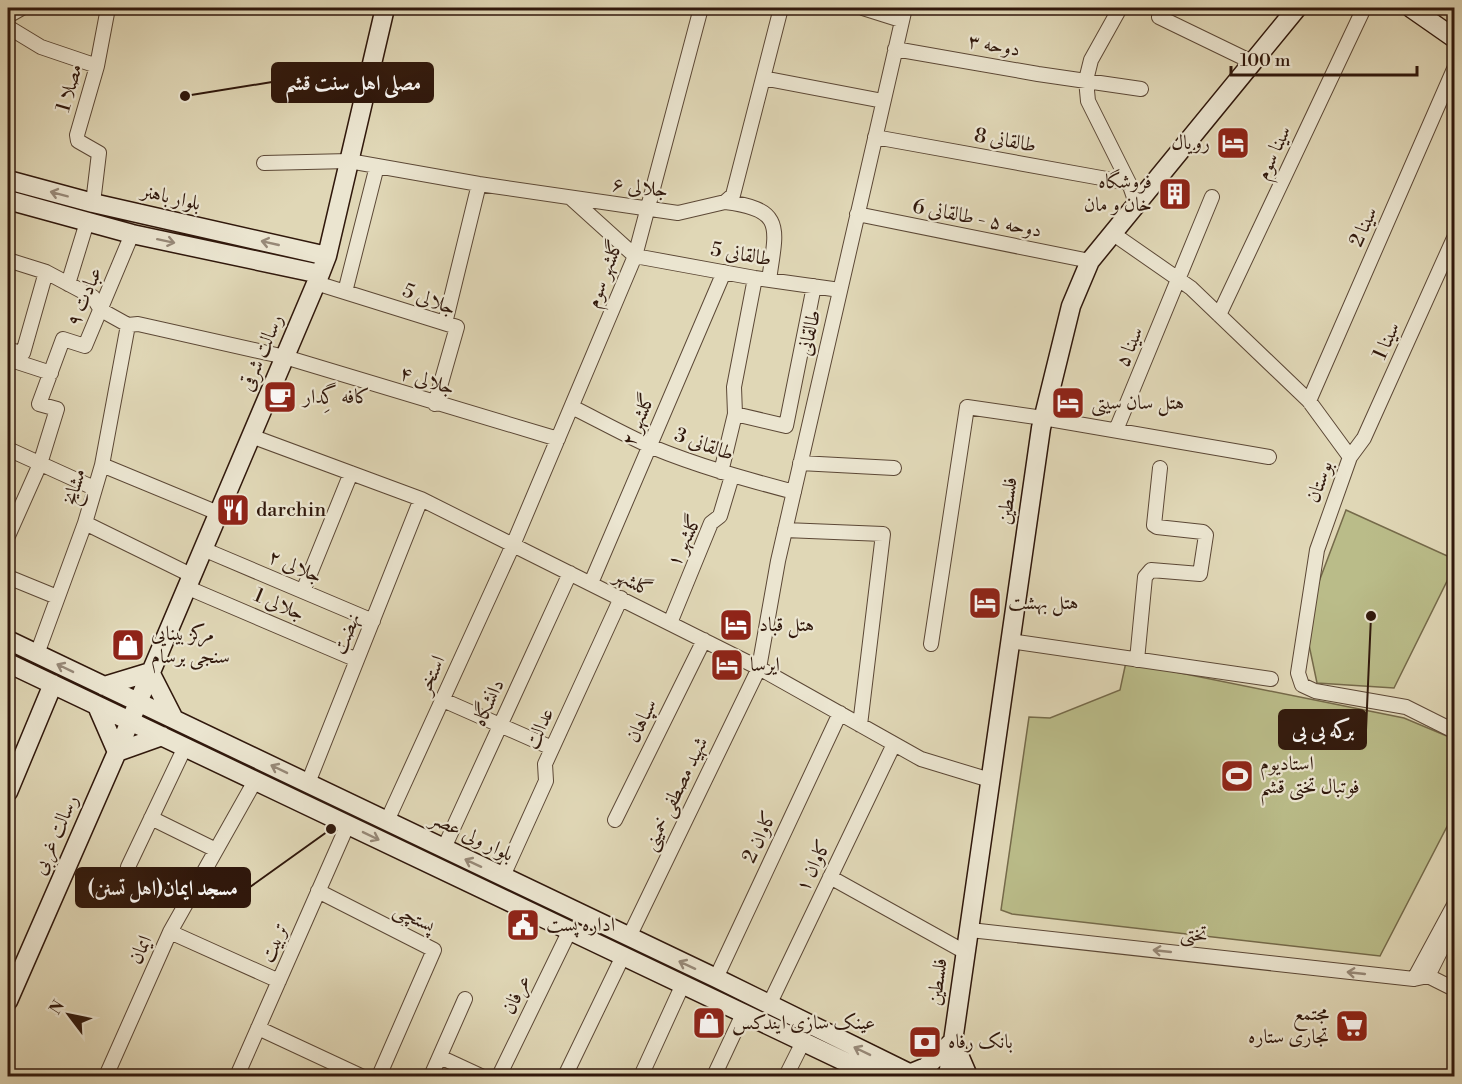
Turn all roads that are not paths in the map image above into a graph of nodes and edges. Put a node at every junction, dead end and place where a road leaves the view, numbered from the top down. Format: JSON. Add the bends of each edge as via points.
{"nodes":[{"id":1,"x":22,"y":8,"type":"edge"},
{"id":2,"x":108,"y":8,"type":"edge"},
{"id":3,"x":382,"y":8,"type":"edge"},
{"id":4,"x":701,"y":8,"type":"edge"},
{"id":5,"x":781,"y":8,"type":"edge"},
{"id":6,"x":863,"y":8,"type":"edge"},
{"id":7,"x":1120,"y":8,"type":"edge"},
{"id":8,"x":1297,"y":8,"type":"edge"},
{"id":9,"x":1364,"y":8,"type":"edge"},
{"id":10,"x":1411,"y":8,"type":"edge"},
{"id":11,"x":903,"y":14,"type":"edge"},
{"id":12,"x":8,"y":16,"type":"edge"},
{"id":13,"x":1159,"y":17,"type":"dead end"},
{"id":14,"x":8,"y":27,"type":"edge"},
{"id":15,"x":1455,"y":38,"type":"edge"},
{"id":16,"x":895,"y":49,"type":"junction"},
{"id":17,"x":1252,"y":62,"type":"junction"},
{"id":18,"x":97,"y":66,"type":"junction"},
{"id":19,"x":1455,"y":69,"type":"edge"},
{"id":20,"x":763,"y":78,"type":"junction"},
{"id":21,"x":1086,"y":81,"type":"junction"},
{"id":22,"x":1141,"y":89,"type":"dead end"},
{"id":23,"x":883,"y":102,"type":"junction"},
{"id":24,"x":875,"y":137,"type":"junction"},
{"id":25,"x":349,"y":161,"type":"junction"},
{"id":26,"x":264,"y":163,"type":"dead end"},
{"id":27,"x":377,"y":166,"type":"junction"},
{"id":28,"x":8,"y":180,"type":"edge"},
{"id":29,"x":1129,"y":183,"type":"junction"},
{"id":30,"x":479,"y":184,"type":"junction"},
{"id":31,"x":30,"y":187,"type":"junction"},
{"id":32,"x":1212,"y":197,"type":"dead end"},
{"id":33,"x":571,"y":199,"type":"junction"},
{"id":34,"x":725,"y":202,"type":"junction"},
{"id":35,"x":93,"y":203,"type":"junction"},
{"id":36,"x":1136,"y":203,"type":"junction"},
{"id":37,"x":13,"y":205,"type":"edge"},
{"id":38,"x":647,"y":209,"type":"junction"},
{"id":39,"x":857,"y":214,"type":"junction"},
{"id":40,"x":87,"y":222,"type":"junction"},
{"id":41,"x":1112,"y":233,"type":"junction"},
{"id":42,"x":132,"y":234,"type":"junction"},
{"id":43,"x":1455,"y":238,"type":"edge"},
{"id":44,"x":327,"y":256,"type":"junction"},
{"id":45,"x":635,"y":256,"type":"junction"},
{"id":46,"x":8,"y":261,"type":"edge"},
{"id":47,"x":1090,"y":261,"type":"junction"},
{"id":48,"x":46,"y":272,"type":"junction"},
{"id":49,"x":724,"y":272,"type":"junction"},
{"id":50,"x":318,"y":279,"type":"junction"},
{"id":51,"x":762,"y":279,"type":"junction"},
{"id":52,"x":1179,"y":279,"type":"junction"},
{"id":53,"x":68,"y":284,"type":"junction"},
{"id":54,"x":814,"y":286,"type":"junction"},
{"id":55,"x":840,"y":290,"type":"junction"},
{"id":56,"x":345,"y":292,"type":"junction"},
{"id":57,"x":101,"y":310,"type":"junction"},
{"id":58,"x":1219,"y":315,"type":"junction"},
{"id":59,"x":445,"y":323,"type":"junction"},
{"id":60,"x":128,"y":325,"type":"junction"},
{"id":61,"x":285,"y":357,"type":"junction"},
{"id":62,"x":10,"y":359,"type":"edge"},
{"id":63,"x":51,"y":373,"type":"junction"},
{"id":64,"x":1309,"y":401,"type":"junction"},
{"id":65,"x":435,"y":404,"type":"junction"},
{"id":66,"x":572,"y":407,"type":"junction"},
{"id":67,"x":735,"y":414,"type":"junction"},
{"id":68,"x":1043,"y":418,"type":"junction"},
{"id":69,"x":1116,"y":430,"type":"junction"},
{"id":70,"x":251,"y":436,"type":"junction"},
{"id":71,"x":558,"y":440,"type":"junction"},
{"id":72,"x":649,"y":446,"type":"junction"},
{"id":73,"x":8,"y":449,"type":"edge"},
{"id":74,"x":1269,"y":457,"type":"dead end"},
{"id":75,"x":1350,"y":457,"type":"junction"},
{"id":76,"x":800,"y":463,"type":"junction"},
{"id":77,"x":40,"y":464,"type":"junction"},
{"id":78,"x":102,"y":465,"type":"junction"},
{"id":79,"x":894,"y":468,"type":"dead end"},
{"id":80,"x":1160,"y":468,"type":"dead end"},
{"id":81,"x":351,"y":473,"type":"junction"},
{"id":82,"x":727,"y":474,"type":"junction"},
{"id":83,"x":94,"y":488,"type":"junction"},
{"id":84,"x":794,"y":492,"type":"junction"},
{"id":85,"x":422,"y":499,"type":"junction"},
{"id":86,"x":218,"y":513,"type":"junction"},
{"id":87,"x":85,"y":523,"type":"junction"},
{"id":88,"x":785,"y":530,"type":"junction"},
{"id":89,"x":8,"y":536,"type":"edge"},
{"id":90,"x":513,"y":545,"type":"junction"},
{"id":91,"x":203,"y":549,"type":"junction"},
{"id":92,"x":570,"y":573,"type":"junction"},
{"id":93,"x":8,"y":577,"type":"edge"},
{"id":94,"x":189,"y":581,"type":"junction"},
{"id":95,"x":591,"y":584,"type":"junction"},
{"id":96,"x":303,"y":591,"type":"junction"},
{"id":97,"x":57,"y":597,"type":"junction"},
{"id":98,"x":621,"y":598,"type":"junction"},
{"id":99,"x":373,"y":621,"type":"junction"},
{"id":100,"x":670,"y":623,"type":"junction"},
{"id":101,"x":8,"y":640,"type":"edge"},
{"id":102,"x":704,"y":640,"type":"junction"},
{"id":103,"x":1010,"y":641,"type":"junction"},
{"id":104,"x":931,"y":644,"type":"dead end"},
{"id":105,"x":37,"y":654,"type":"junction"},
{"id":106,"x":357,"y":660,"type":"junction"},
{"id":107,"x":1137,"y":660,"type":"junction"},
{"id":108,"x":8,"y":663,"type":"edge"},
{"id":109,"x":759,"y":668,"type":"junction"},
{"id":110,"x":150,"y":672,"type":"junction"},
{"id":111,"x":1271,"y":679,"type":"dead end"},
{"id":112,"x":53,"y":684,"type":"junction"},
{"id":113,"x":105,"y":686,"type":"junction"},
{"id":114,"x":443,"y":700,"type":"junction"},
{"id":115,"x":137,"y":702,"type":"junction"},
{"id":116,"x":97,"y":706,"type":"junction"},
{"id":117,"x":840,"y":713,"type":"junction"},
{"id":118,"x":174,"y":719,"type":"junction"},
{"id":119,"x":129,"y":720,"type":"junction"},
{"id":120,"x":500,"y":725,"type":"junction"},
{"id":121,"x":860,"y":725,"type":"junction"},
{"id":122,"x":1455,"y":731,"type":"edge"},
{"id":123,"x":162,"y":736,"type":"junction"},
{"id":124,"x":894,"y":744,"type":"junction"},
{"id":125,"x":184,"y":747,"type":"junction"},
{"id":126,"x":552,"y":748,"type":"junction"},
{"id":127,"x":117,"y":752,"type":"junction"},
{"id":128,"x":990,"y":780,"type":"junction"},
{"id":129,"x":255,"y":781,"type":"junction"},
{"id":130,"x":308,"y":783,"type":"junction"},
{"id":131,"x":8,"y":792,"type":"edge"},
{"id":132,"x":151,"y":818,"type":"junction"},
{"id":133,"x":615,"y":820,"type":"dead end"},
{"id":134,"x":387,"y":821,"type":"junction"},
{"id":135,"x":348,"y":824,"type":"junction"},
{"id":136,"x":444,"y":848,"type":"junction"},
{"id":137,"x":216,"y":850,"type":"junction"},
{"id":138,"x":128,"y":867,"type":"dead end"},
{"id":139,"x":503,"y":876,"type":"junction"},
{"id":140,"x":830,"y":877,"type":"junction"},
{"id":141,"x":318,"y":891,"type":"junction"},
{"id":142,"x":1455,"y":904,"type":"edge"},
{"id":143,"x":1455,"y":924,"type":"edge"},
{"id":144,"x":570,"y":930,"type":"junction"},
{"id":145,"x":970,"y":930,"type":"junction"},
{"id":146,"x":170,"y":932,"type":"junction"},
{"id":147,"x":629,"y":937,"type":"junction"},
{"id":148,"x":965,"y":952,"type":"junction"},
{"id":149,"x":624,"y":956,"type":"junction"},
{"id":150,"x":1421,"y":977,"type":"junction"},
{"id":151,"x":716,"y":978,"type":"junction"},
{"id":152,"x":279,"y":981,"type":"junction"},
{"id":153,"x":683,"y":984,"type":"junction"},
{"id":154,"x":1455,"y":989,"type":"edge"},
{"id":155,"x":465,"y":999,"type":"dead end"},
{"id":156,"x":8,"y":1001,"type":"edge"},
{"id":157,"x":769,"y":1005,"type":"junction"},
{"id":158,"x":743,"y":1014,"type":"junction"},
{"id":159,"x":258,"y":1028,"type":"junction"},
{"id":160,"x":953,"y":1041,"type":"junction"},
{"id":161,"x":803,"y":1042,"type":"junction"},
{"id":162,"x":440,"y":1057,"type":"junction"},
{"id":163,"x":865,"y":1074,"type":"edge"},
{"id":164,"x":912,"y":1075,"type":"edge"},
{"id":165,"x":106,"y":1077,"type":"edge"},
{"id":166,"x":237,"y":1077,"type":"edge"},
{"id":167,"x":362,"y":1077,"type":"edge"},
{"id":168,"x":379,"y":1077,"type":"edge"},
{"id":169,"x":431,"y":1077,"type":"edge"},
{"id":170,"x":481,"y":1077,"type":"edge"},
{"id":171,"x":499,"y":1077,"type":"edge"},
{"id":172,"x":566,"y":1077,"type":"edge"},
{"id":173,"x":641,"y":1077,"type":"edge"},
{"id":174,"x":714,"y":1077,"type":"edge"},
{"id":175,"x":786,"y":1077,"type":"edge"},
{"id":176,"x":948,"y":1077,"type":"edge"},
{"id":177,"x":968,"y":1077,"type":"edge"}],
"edges":[{"from":1,"to":12,"type":"street"},
{"from":2,"to":18,"type":"street","name":"مصلا 1"},
{"from":3,"to":25,"type":"main road","name":"رسالت شرقی"},
{"from":4,"to":38,"type":"street","name":"گلشهر سوم"},
{"from":5,"to":20,"type":"street"},
{"from":6,"to":11,"type":"street"},
{"from":7,"to":21,"type":"street","via":[[1091,60]]},
{"from":8,"to":17,"type":"main road","name":"فلسطین"},
{"from":9,"to":58,"type":"street","name":"سینا سوم"},
{"from":10,"to":15,"type":"main road"},
{"from":11,"to":16,"type":"street","name":"طالقانی"},
{"from":13,"to":17,"type":"street"},
{"from":14,"to":18,"type":"street","via":[[41,47]]},
{"from":16,"to":21,"type":"street","name":"دوحه ۳"},
{"from":16,"to":23,"type":"street","name":"طالقانی"},
{"from":17,"to":36,"type":"main road","name":"فلسطین"},
{"from":18,"to":35,"type":"street","name":"مصلا 1","via":[[76,135],[78,141],[99,153]]},
{"from":19,"to":64,"type":"street","name":"سینا 2"},
{"from":20,"to":23,"type":"street"},
{"from":20,"to":34,"type":"street","via":[[733,195]]},
{"from":21,"to":22,"type":"street","name":"دوحه ۳"},
{"from":21,"to":29,"type":"street","via":[[1088,100]]},
{"from":23,"to":24,"type":"street","name":"طالقانی"},
{"from":24,"to":29,"type":"street","name":"طالقانی 8"},
{"from":24,"to":39,"type":"street","name":"طالقانی"},
{"from":25,"to":26,"type":"street","name":"جلالی ۶"},
{"from":25,"to":27,"type":"street","name":"جلالی ۶"},
{"from":25,"to":44,"type":"main road","name":"رسالت شرقی"},
{"from":27,"to":30,"type":"street","name":"جلالی ۶"},
{"from":27,"to":56,"type":"street"},
{"from":28,"to":31,"type":"main road","name":"بلوار باهنر"},
{"from":29,"to":36,"type":"street"},
{"from":30,"to":33,"type":"street","name":"جلالی ۶"},
{"from":30,"to":59,"type":"street"},
{"from":35,"to":31,"type":"main road","name":"بلوار باهنر","one_way":true},
{"from":31,"to":37,"type":"main road"},
{"from":32,"to":52,"type":"street","name":"سینا ۵"},
{"from":33,"to":38,"type":"street","name":"جلالی ۶"},
{"from":33,"to":45,"type":"street"},
{"from":34,"to":38,"type":"street","name":"جلالی ۶","via":[[678,213]]},
{"from":34,"to":51,"type":"street","name":"گلشهر ۱","via":[[760,209],[774,226]]},
{"from":44,"to":35,"type":"main road","name":"بلوار باهنر","one_way":true},
{"from":36,"to":41,"type":"main road","name":"فلسطین"},
{"from":37,"to":40,"type":"main road"},
{"from":38,"to":45,"type":"street","name":"گلشهر سوم"},
{"from":39,"to":47,"type":"street","name":"دوحه ۵ - طالقانی 6"},
{"from":39,"to":55,"type":"street","name":"طالقانی"},
{"from":40,"to":42,"type":"main road"},
{"from":40,"to":53,"type":"street"},
{"from":41,"to":47,"type":"main road","name":"فلسطین"},
{"from":41,"to":52,"type":"street","name":"بوستان"},
{"from":42,"to":50,"type":"main road","one_way":true},
{"from":42,"to":57,"type":"street","name":"عبادت ۹"},
{"from":43,"to":75,"type":"street","name":"سینا 1","via":[[1364,438]]},
{"from":44,"to":50,"type":"main road","name":"رسالت شرقی"},
{"from":45,"to":49,"type":"street","name":"طالقانی 5"},
{"from":45,"to":66,"type":"street","name":"گلشهر سوم"},
{"from":46,"to":48,"type":"street"},
{"from":47,"to":68,"type":"main road","name":"فلسطین","via":[[1071,306]]},
{"from":48,"to":53,"type":"street"},
{"from":48,"to":62,"type":"street","via":[[23,353],[14,351]]},
{"from":49,"to":51,"type":"street","name":"طالقانی 5"},
{"from":49,"to":72,"type":"street","name":"گلشهر ۲"},
{"from":50,"to":56,"type":"street","name":"جلالی 5"},
{"from":50,"to":61,"type":"main road","name":"رسالت شرقی"},
{"from":51,"to":54,"type":"street","name":"طالقانی 5"},
{"from":51,"to":67,"type":"street","name":"گلشهر ۱","via":[[734,387]]},
{"from":52,"to":58,"type":"street","name":"بوستان"},
{"from":52,"to":69,"type":"street","name":"سینا ۵"},
{"from":53,"to":57,"type":"street","via":[[93,297]]},
{"from":54,"to":55,"type":"street","name":"طالقانی 5"},
{"from":54,"to":67,"type":"street","via":[[786,426]]},
{"from":55,"to":76,"type":"street","name":"طالقانی"},
{"from":56,"to":59,"type":"street","name":"جلالی 5"},
{"from":57,"to":60,"type":"street"},
{"from":57,"to":63,"type":"street","name":"عبادت ۹","via":[[85,346],[63,339]]},
{"from":58,"to":64,"type":"street","name":"بوستان"},
{"from":59,"to":65,"type":"street","name":"جلالی 5","via":[[457,327]]},
{"from":60,"to":61,"type":"street","name":"جلالی ۴"},
{"from":60,"to":78,"type":"street","name":"مشایخ"},
{"from":61,"to":65,"type":"street","name":"جلالی ۴"},
{"from":61,"to":70,"type":"main road","name":"رسالت شرقی"},
{"from":62,"to":63,"type":"street"},
{"from":63,"to":77,"type":"street","name":"عبادت ۹","via":[[39,404],[57,409]]},
{"from":64,"to":75,"type":"street","name":"بوستان"},
{"from":65,"to":71,"type":"street","name":"جلالی ۴"},
{"from":66,"to":71,"type":"street","name":"گلشهر سوم"},
{"from":66,"to":72,"type":"street","name":"طالقانی 3"},
{"from":67,"to":82,"type":"street","name":"گلشهر ۱"},
{"from":68,"to":69,"type":"street"},
{"from":68,"to":103,"type":"main road","name":"فلسطین"},
{"from":68,"to":104,"type":"street","via":[[967,407]]},
{"from":69,"to":74,"type":"street"},
{"from":70,"to":81,"type":"street","name":"گلشهر"},
{"from":70,"to":86,"type":"main road","name":"رسالت شرقی"},
{"from":71,"to":90,"type":"street","name":"گلشهر سوم"},
{"from":72,"to":82,"type":"street","name":"طالقانی 3"},
{"from":72,"to":95,"type":"street","name":"گلشهر ۲"},
{"from":73,"to":77,"type":"street"},
{"from":75,"to":122,"type":"street","name":"بوستان","via":[[1317,550],[1298,673],[1302,685],[1315,691],[1406,707]]},
{"from":76,"to":79,"type":"street"},
{"from":76,"to":84,"type":"street","name":"طالقانی"},
{"from":77,"to":83,"type":"street"},
{"from":77,"to":89,"type":"street","name":"عبادت ۹"},
{"from":78,"to":83,"type":"street","name":"مشایخ"},
{"from":78,"to":86,"type":"street"},
{"from":80,"to":107,"type":"street","via":[[1154,525],[1205,532],[1205,544],[1200,574],[1151,570],[1147,573]]},
{"from":81,"to":85,"type":"street","name":"گلشهر"},
{"from":81,"to":96,"type":"street"},
{"from":82,"to":84,"type":"street","name":"طالقانی 3"},
{"from":82,"to":100,"type":"street","name":"گلشهر ۱","via":[[720,516],[711,523]]},
{"from":83,"to":87,"type":"street","name":"مشایخ"},
{"from":84,"to":88,"type":"street","name":"طالقانی"},
{"from":85,"to":90,"type":"street","name":"گلشهر"},
{"from":85,"to":99,"type":"street","name":"نهضت"},
{"from":86,"to":91,"type":"main road","name":"رسالت شرقی"},
{"from":87,"to":94,"type":"street","name":"جلالی 1"},
{"from":87,"to":97,"type":"street","name":"مشایخ"},
{"from":88,"to":109,"type":"street","name":"طالقانی"},
{"from":88,"to":121,"type":"street","via":[[884,534]]},
{"from":90,"to":92,"type":"street","name":"گلشهر"},
{"from":90,"to":114,"type":"street","name":"استخر"},
{"from":91,"to":94,"type":"main road","name":"رسالت شرقی"},
{"from":91,"to":96,"type":"street","name":"جلالی ۲"},
{"from":92,"to":95,"type":"street","name":"گلشهر"},
{"from":92,"to":120,"type":"street","name":"دانشگاه"},
{"from":93,"to":97,"type":"street"},
{"from":94,"to":106,"type":"street","name":"جلالی 1"},
{"from":94,"to":110,"type":"main road","name":"رسالت شرقی"},
{"from":95,"to":98,"type":"street","name":"گلشهر"},
{"from":96,"to":99,"type":"street","name":"جلالی ۲"},
{"from":97,"to":105,"type":"street","name":"مشایخ"},
{"from":98,"to":100,"type":"street","name":"گلشهر"},
{"from":98,"to":126,"type":"street","name":"عدالت"},
{"from":99,"to":106,"type":"street","name":"نهضت"},
{"from":100,"to":102,"type":"street","name":"گلشهر"},
{"from":101,"to":105,"type":"main road","name":"بلوار ولی عصر"},
{"from":102,"to":109,"type":"street","name":"گلشهر"},
{"from":102,"to":133,"type":"street","name":"سپاهان"},
{"from":103,"to":107,"type":"street"},
{"from":103,"to":128,"type":"main road","name":"فلسطین"},
{"from":113,"to":105,"type":"main road","name":"بلوار ولی عصر","one_way":true},
{"from":106,"to":130,"type":"street","name":"نهضت"},
{"from":107,"to":111,"type":"street"},
{"from":108,"to":112,"type":"main road"},
{"from":109,"to":117,"type":"street","name":"گلشهر"},
{"from":109,"to":147,"type":"street","name":"شهید مصطفی خمینی"},
{"from":110,"to":113,"type":"main road"},
{"from":110,"to":115,"type":"main road","name":"رسالت شرقی"},
{"from":110,"to":118,"type":"main road"},
{"from":112,"to":116,"type":"main road"},
{"from":112,"to":131,"type":"main road"},
{"from":113,"to":115,"type":"main road","name":"بلوار ولی عصر"},
{"from":114,"to":120,"type":"street"},
{"from":114,"to":134,"type":"street","name":"استخر"},
{"from":115,"to":118,"type":"main road","name":"بلوار ولی عصر"},
{"from":115,"to":119,"type":"main road","name":"رسالت شرقی"},
{"from":116,"to":119,"type":"main road"},
{"from":116,"to":127,"type":"main road"},
{"from":117,"to":121,"type":"street","name":"گلشهر"},
{"from":117,"to":151,"type":"street","name":"کاوان 2"},
{"from":130,"to":118,"type":"main road","name":"بلوار ولی عصر","one_way":true},
{"from":119,"to":123,"type":"main road"},
{"from":119,"to":127,"type":"main road","name":"رسالت غربی"},
{"from":120,"to":126,"type":"street"},
{"from":120,"to":136,"type":"street","name":"دانشگاه"},
{"from":121,"to":124,"type":"street","name":"گلشهر"},
{"from":123,"to":125,"type":"main road"},
{"from":123,"to":127,"type":"main road"},
{"from":124,"to":128,"type":"street","name":"گلشهر","via":[[921,759]]},
{"from":124,"to":140,"type":"street","name":"کاوان ۱"},
{"from":125,"to":129,"type":"main road"},
{"from":125,"to":132,"type":"street"},
{"from":126,"to":139,"type":"street","name":"عدالت","via":[[545,764],[546,781]]},
{"from":127,"to":156,"type":"main road","name":"رسالت غربی"},
{"from":128,"to":145,"type":"main road","name":"فلسطین"},
{"from":129,"to":135,"type":"main road"},
{"from":129,"to":137,"type":"street","name":"ایمان"},
{"from":130,"to":134,"type":"main road","name":"بلوار ولی عصر"},
{"from":132,"to":137,"type":"street"},
{"from":132,"to":138,"type":"street"},
{"from":134,"to":136,"type":"main road","name":"بلوار ولی عصر"},
{"from":135,"to":141,"type":"street","name":"تربیت"},
{"from":135,"to":144,"type":"main road","one_way":true},
{"from":139,"to":136,"type":"main road","name":"بلوار ولی عصر","one_way":true},
{"from":137,"to":146,"type":"street","name":"ایمان"},
{"from":139,"to":147,"type":"main road","name":"بلوار ولی عصر"},
{"from":140,"to":148,"type":"street"},
{"from":140,"to":157,"type":"street","name":"کاوان ۱"},
{"from":141,"to":152,"type":"street","name":"تربیت"},
{"from":141,"to":168,"type":"street","name":"پستچی","via":[[434,950]]},
{"from":142,"to":150,"type":"street"},
{"from":143,"to":150,"type":"street"},
{"from":144,"to":149,"type":"main road"},
{"from":144,"to":171,"type":"street","name":"عرفان"},
{"from":145,"to":148,"type":"main road","name":"فلسطین"},
{"from":150,"to":145,"type":"street","name":"تختی","one_way":true},
{"from":146,"to":152,"type":"street"},
{"from":146,"to":165,"type":"street","name":"ایمان"},
{"from":151,"to":147,"type":"main road","name":"بلوار ولی عصر","one_way":true},
{"from":148,"to":160,"type":"main road","name":"فلسطین"},
{"from":149,"to":153,"type":"main road"},
{"from":149,"to":172,"type":"street"},
{"from":150,"to":154,"type":"street","name":"تختی"},
{"from":151,"to":157,"type":"main road","name":"بلوار ولی عصر"},
{"from":152,"to":159,"type":"street","name":"تربیت"},
{"from":153,"to":158,"type":"main road"},
{"from":153,"to":173,"type":"street"},
{"from":155,"to":162,"type":"street"},
{"from":164,"to":157,"type":"main road","name":"بلوار ولی عصر","one_way":true},
{"from":158,"to":161,"type":"main road"},
{"from":158,"to":174,"type":"street"},
{"from":159,"to":166,"type":"street","name":"تربیت"},
{"from":159,"to":167,"type":"street"},
{"from":160,"to":164,"type":"main road"},
{"from":160,"to":176,"type":"main road","name":"فلسطین"},
{"from":160,"to":177,"type":"main road"},
{"from":161,"to":163,"type":"main road"},
{"from":161,"to":175,"type":"street"},
{"from":162,"to":169,"type":"street"},
{"from":162,"to":170,"type":"street"}]}
